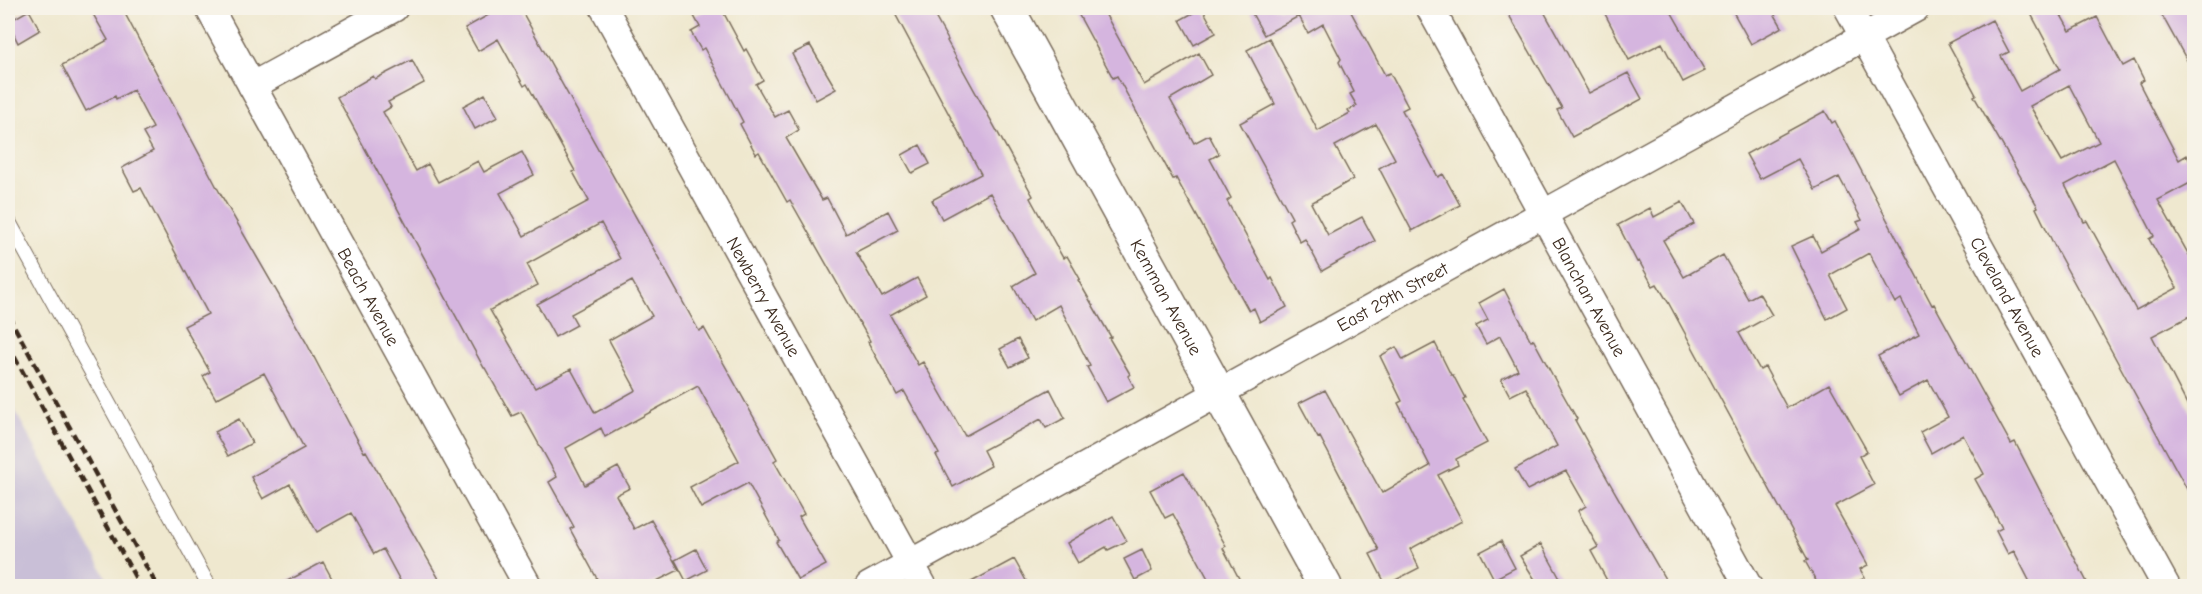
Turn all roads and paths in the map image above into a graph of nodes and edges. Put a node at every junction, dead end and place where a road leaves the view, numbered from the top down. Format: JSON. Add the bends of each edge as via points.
{"nodes":[{"id":1,"x":210,"y":8,"type":"edge"},
{"id":2,"x":394,"y":8,"type":"edge"},
{"id":3,"x":604,"y":8,"type":"edge"},
{"id":4,"x":1007,"y":8,"type":"edge"},
{"id":5,"x":1430,"y":8,"type":"edge"},
{"id":6,"x":1848,"y":8,"type":"edge"},
{"id":7,"x":1916,"y":8,"type":"edge"},
{"id":8,"x":1864,"y":36,"type":"junction"},
{"id":9,"x":252,"y":86,"type":"junction"},
{"id":10,"x":1543,"y":213,"type":"junction"},
{"id":11,"x":8,"y":219,"type":"edge"},
{"id":12,"x":1220,"y":394,"type":"junction"},
{"id":13,"x":916,"y":575,"type":"edge"},
{"id":14,"x":209,"y":586,"type":"edge"},
{"id":15,"x":528,"y":586,"type":"edge"},
{"id":16,"x":869,"y":586,"type":"edge"},
{"id":17,"x":1325,"y":586,"type":"edge"},
{"id":18,"x":1748,"y":586,"type":"edge"},
{"id":19,"x":2166,"y":586,"type":"edge"}],
"edges":[{"from":1,"to":9,"type":"street","name":"Beach Avenue"},
{"from":2,"to":9,"type":"street"},
{"from":3,"to":13,"type":"street","name":"Newberry Avenue"},
{"from":4,"to":12,"type":"street","name":"Kemman Avenue"},
{"from":5,"to":10,"type":"street","name":"Blanchan Avenue"},
{"from":6,"to":8,"type":"street","name":"Cleveland Avenue"},
{"from":7,"to":8,"type":"street","name":"East 29th Street"},
{"from":8,"to":10,"type":"street","name":"East 29th Street"},
{"from":8,"to":19,"type":"street","name":"Cleveland Avenue"},
{"from":9,"to":15,"type":"street","name":"Beach Avenue"},
{"from":10,"to":12,"type":"street","name":"East 29th Street"},
{"from":10,"to":18,"type":"street","name":"Blanchan Avenue"},
{"from":11,"to":14,"type":"lane"},
{"from":12,"to":13,"type":"street","name":"East 29th Street"},
{"from":12,"to":17,"type":"street","name":"Kemman Avenue"},
{"from":13,"to":16,"type":"street","name":"East 29th Street"}]}
